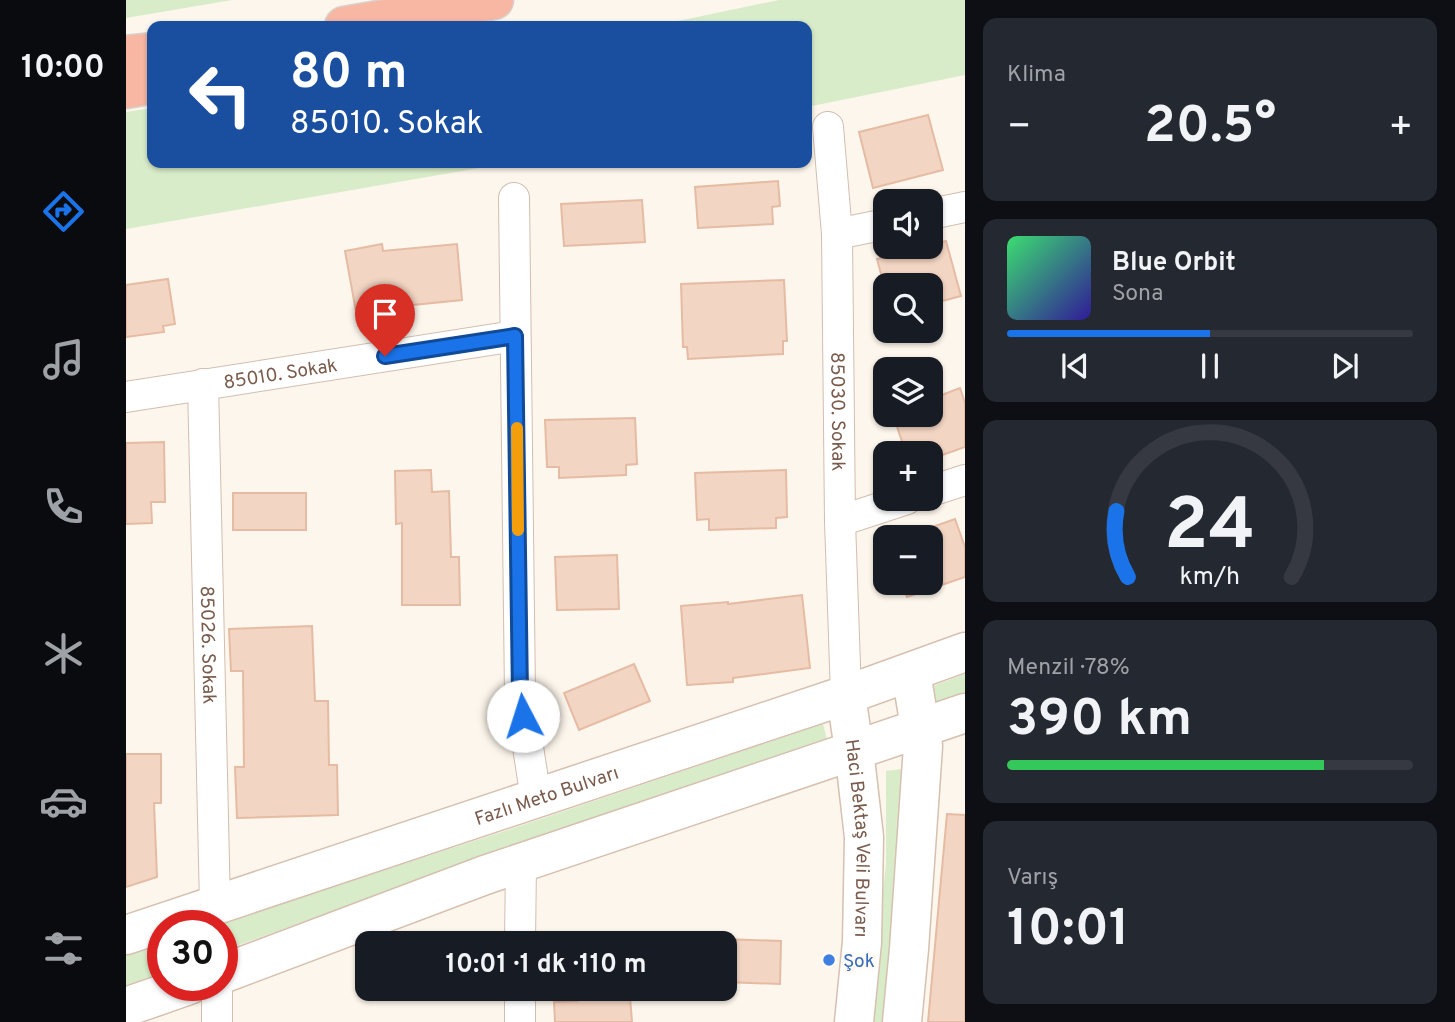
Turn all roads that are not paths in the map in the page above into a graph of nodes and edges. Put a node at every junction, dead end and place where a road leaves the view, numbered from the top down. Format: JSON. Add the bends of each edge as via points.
{"nodes":[{"id":1,"x":494,"y":0,"type":"edge"},
{"id":2,"x":373,"y":21,"type":"edge"},
{"id":3,"x":147,"y":53,"type":"edge"},
{"id":4,"x":126,"y":55,"type":"edge"},
{"id":5,"x":147,"y":85,"type":"edge"},
{"id":6,"x":126,"y":89,"type":"edge"},
{"id":7,"x":828,"y":127,"type":"dead end"},
{"id":8,"x":514,"y":198,"type":"dead end"},
{"id":9,"x":965,"y":206,"type":"edge"},
{"id":10,"x":943,"y":211,"type":"edge"},
{"id":11,"x":873,"y":227,"type":"edge"},
{"id":12,"x":837,"y":234,"type":"junction"},
{"id":13,"x":515,"y":336,"type":"junction"},
{"id":14,"x":203,"y":384,"type":"junction"},
{"id":15,"x":126,"y":397,"type":"edge"},
{"id":16,"x":965,"y":480,"type":"edge"},
{"id":17,"x":943,"y":487,"type":"edge"},
{"id":18,"x":873,"y":510,"type":"edge"},
{"id":19,"x":840,"y":521,"type":"junction"},
{"id":20,"x":965,"y":653,"type":"edge"},
{"id":21,"x":911,"y":672,"type":"junction"},
{"id":22,"x":846,"y":695,"type":"junction"},
{"id":23,"x":965,"y":713,"type":"edge"},
{"id":24,"x":921,"y":728,"type":"junction"},
{"id":25,"x":854,"y":750,"type":"junction"},
{"id":26,"x":536,"y":799,"type":"junction"},
{"id":27,"x":521,"y":863,"type":"junction"},
{"id":28,"x":215,"y":905,"type":"junction"},
{"id":29,"x":520,"y":931,"type":"edge"},
{"id":30,"x":126,"y":935,"type":"edge"},
{"id":31,"x":238,"y":968,"type":"edge"},
{"id":32,"x":147,"y":1000,"type":"edge"},
{"id":33,"x":217,"y":1001,"type":"edge"},
{"id":34,"x":520,"y":1001,"type":"edge"},
{"id":35,"x":126,"y":1007,"type":"edge"},
{"id":36,"x":217,"y":1022,"type":"edge"},
{"id":37,"x":520,"y":1022,"type":"edge"},
{"id":38,"x":854,"y":1022,"type":"edge"},
{"id":39,"x":902,"y":1022,"type":"edge"}],
"edges":[{"from":1,"to":2,"type":"highway"},
{"from":3,"to":4,"type":"highway"},
{"from":5,"to":6,"type":"highway"},
{"from":7,"to":12,"type":"street","name":"85030. Sokak"},
{"from":8,"to":13,"type":"street"},
{"from":9,"to":10,"type":"street"},
{"from":11,"to":12,"type":"street"},
{"from":12,"to":19,"type":"street","name":"85030. Sokak"},
{"from":13,"to":14,"type":"street","name":"85010. Sokak"},
{"from":13,"to":26,"type":"street","via":[[520,695]]},
{"from":14,"to":15,"type":"street","name":"85010. Sokak"},
{"from":14,"to":28,"type":"street","name":"85026. Sokak"},
{"from":16,"to":17,"type":"street"},
{"from":18,"to":19,"type":"street"},
{"from":19,"to":22,"type":"street","name":"85030. Sokak"},
{"from":20,"to":21,"type":"main road","name":"Fazlı Meto Bulvarı"},
{"from":21,"to":22,"type":"main road","name":"Fazlı Meto Bulvarı"},
{"from":21,"to":24,"type":"main road"},
{"from":22,"to":25,"type":"main road","name":"Haci Bektaş Veli Bulvarı"},
{"from":22,"to":26,"type":"main road","name":"Fazlı Meto Bulvarı"},
{"from":23,"to":24,"type":"main road"},
{"from":24,"to":25,"type":"main road"},
{"from":24,"to":39,"type":"main road","via":[[919,823]]},
{"from":25,"to":27,"type":"main road"},
{"from":25,"to":38,"type":"main road","name":"Haci Bektaş Veli Bulvarı","via":[[864,837],[862,942]]},
{"from":26,"to":28,"type":"main road","name":"Fazlı Meto Bulvarı"},
{"from":27,"to":29,"type":"street"},
{"from":27,"to":31,"type":"main road"},
{"from":28,"to":30,"type":"main road","name":"Fazlı Meto Bulvarı"},
{"from":32,"to":35,"type":"main road"},
{"from":33,"to":36,"type":"street"},
{"from":34,"to":37,"type":"street"}]}
